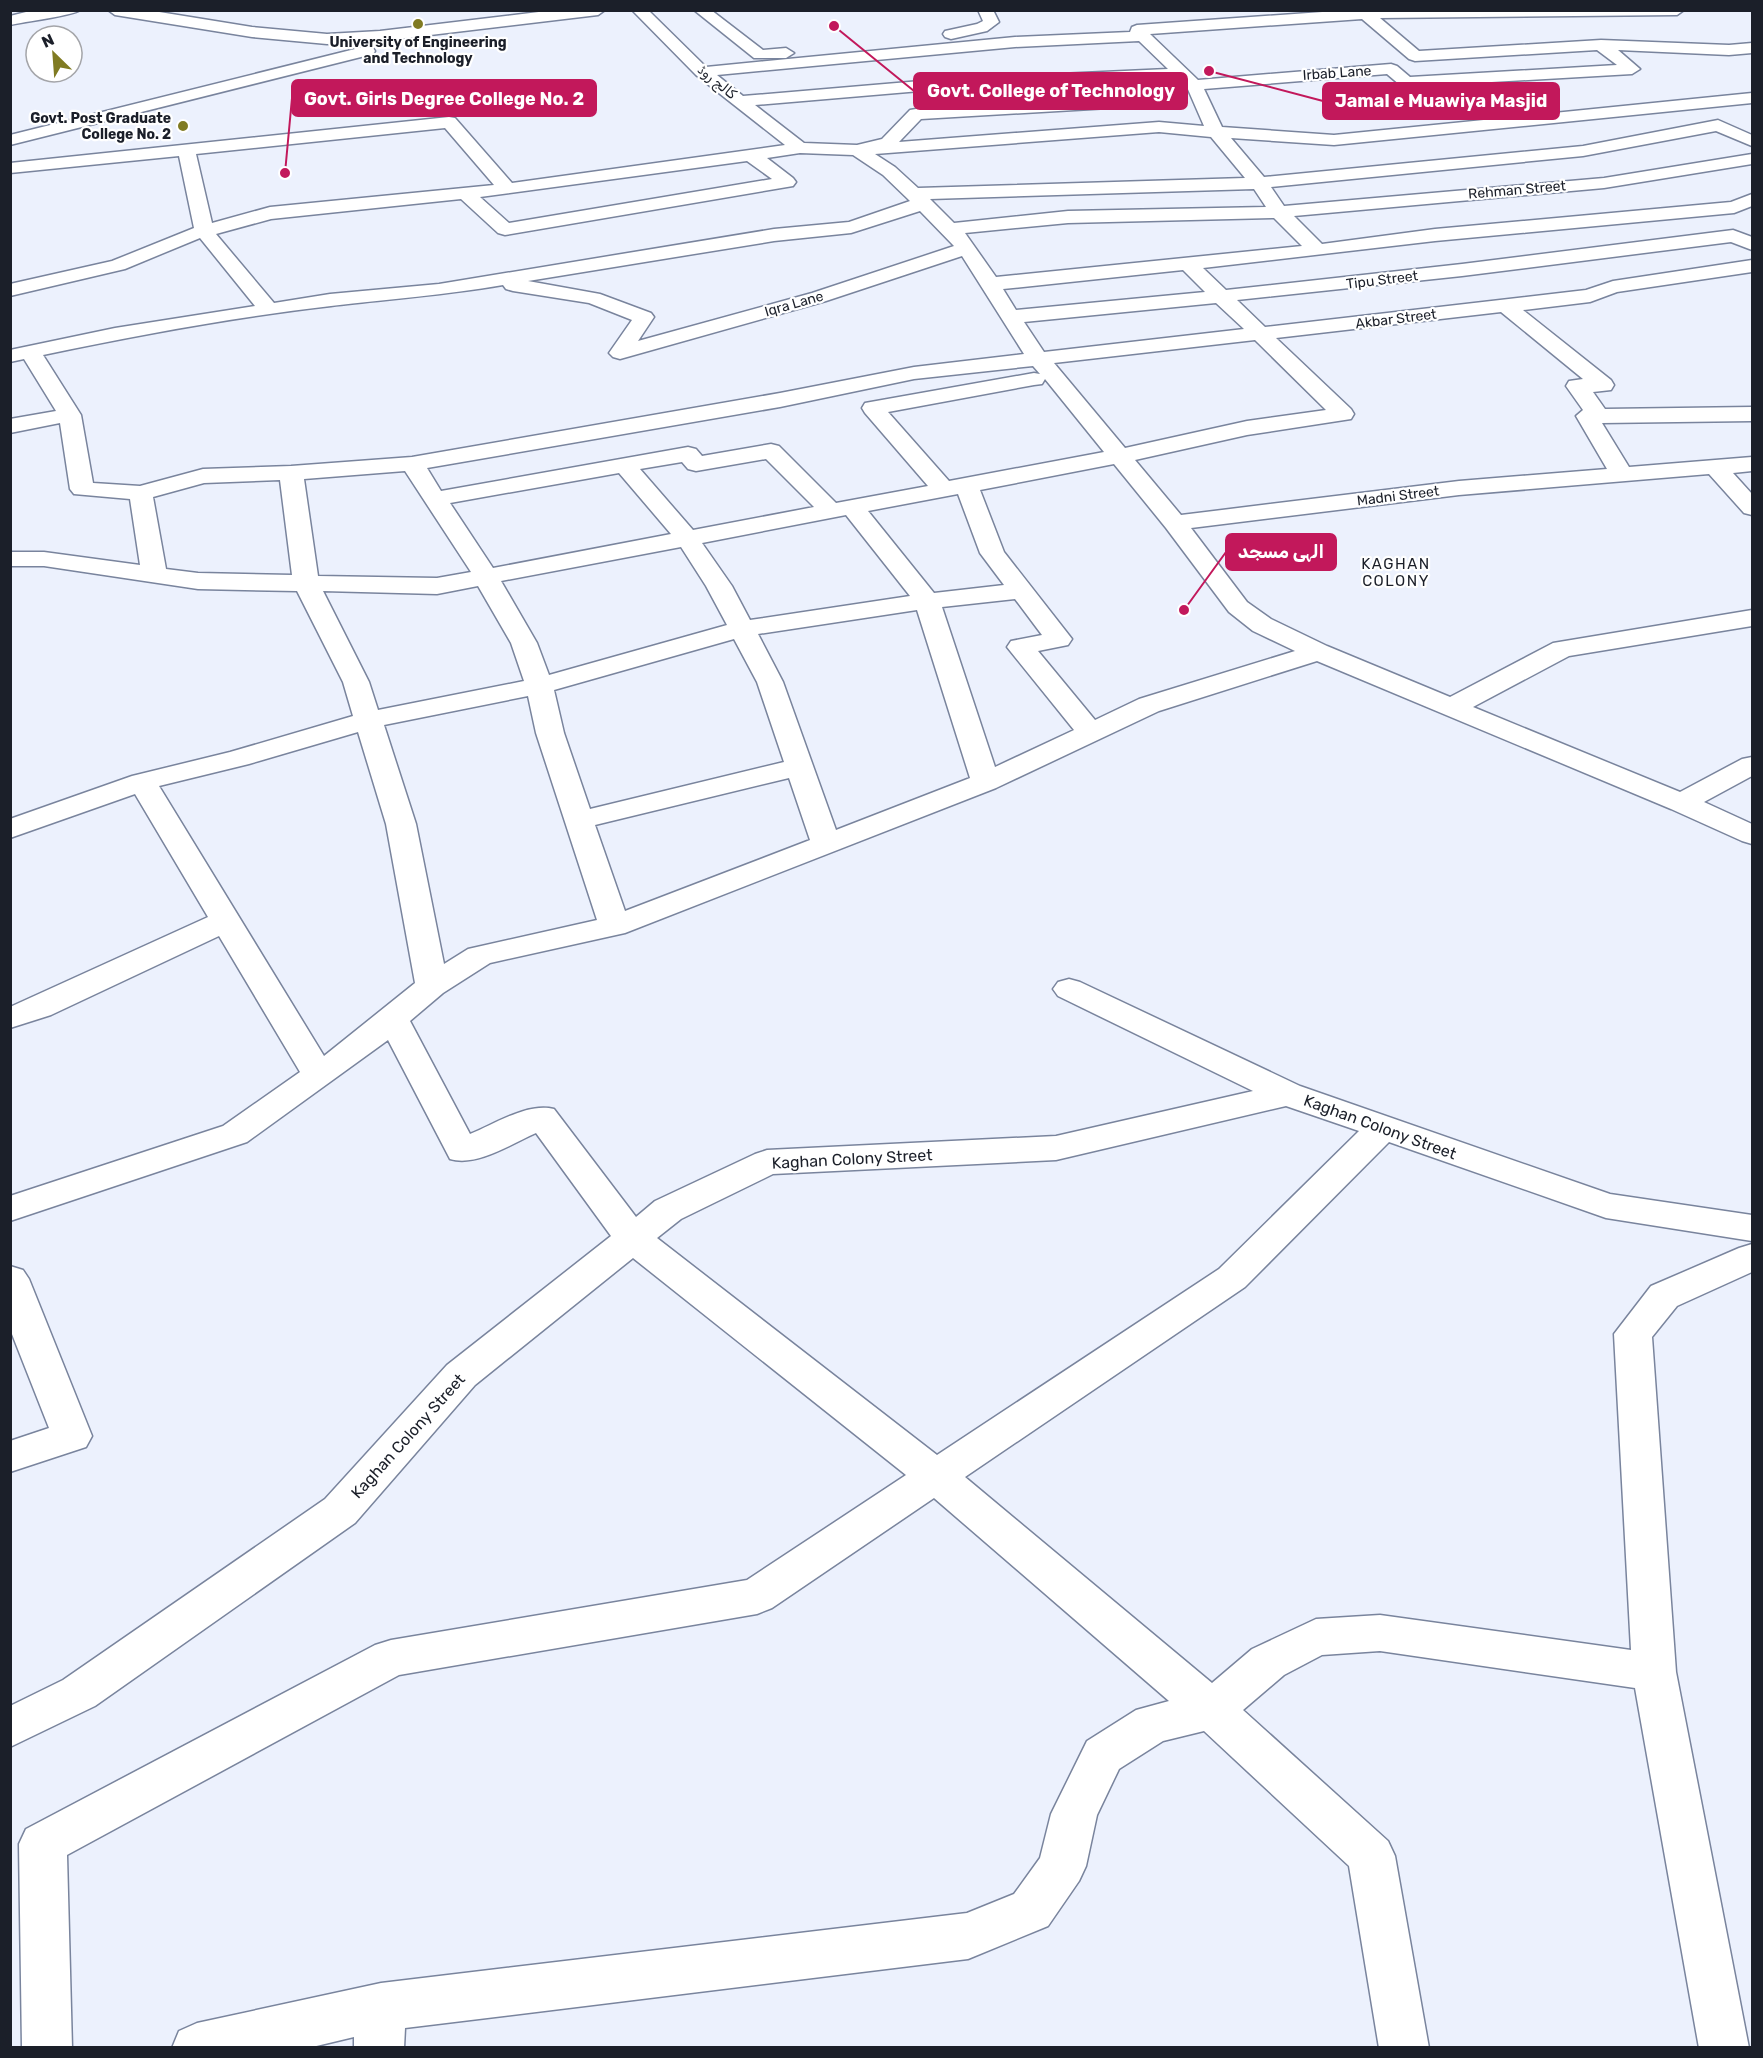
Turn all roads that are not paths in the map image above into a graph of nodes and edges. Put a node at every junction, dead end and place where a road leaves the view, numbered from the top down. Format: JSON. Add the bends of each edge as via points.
{"nodes":[{"id":1,"x":73,"y":10,"type":"edge"},
{"id":2,"x":115,"y":10,"type":"edge"},
{"id":3,"x":598,"y":10,"type":"edge"},
{"id":4,"x":639,"y":10,"type":"edge"},
{"id":5,"x":701,"y":10,"type":"edge"},
{"id":6,"x":985,"y":10,"type":"edge"},
{"id":7,"x":1677,"y":10,"type":"edge"},
{"id":8,"x":1420,"y":12,"type":"edge"},
{"id":9,"x":1366,"y":14,"type":"junction"},
{"id":10,"x":10,"y":21,"type":"edge"},
{"id":11,"x":442,"y":29,"type":"junction"},
{"id":12,"x":1411,"y":32,"type":"dead end"},
{"id":13,"x":1390,"y":33,"type":"junction"},
{"id":14,"x":1142,"y":36,"type":"junction"},
{"id":15,"x":1601,"y":45,"type":"junction"},
{"id":16,"x":1752,"y":48,"type":"edge"},
{"id":17,"x":1729,"y":50,"type":"junction"},
{"id":18,"x":1752,"y":65,"type":"edge"},
{"id":19,"x":702,"y":72,"type":"junction"},
{"id":20,"x":1181,"y":73,"type":"junction"},
{"id":21,"x":1195,"y":87,"type":"junction"},
{"id":22,"x":1752,"y":98,"type":"edge"},
{"id":23,"x":739,"y":101,"type":"junction"},
{"id":24,"x":1216,"y":132,"type":"junction"},
{"id":25,"x":10,"y":140,"type":"edge"},
{"id":26,"x":1752,"y":141,"type":"edge"},
{"id":27,"x":800,"y":148,"type":"junction"},
{"id":28,"x":857,"y":150,"type":"junction"},
{"id":29,"x":187,"y":151,"type":"junction"},
{"id":30,"x":751,"y":155,"type":"junction"},
{"id":31,"x":1752,"y":159,"type":"edge"},
{"id":32,"x":10,"y":168,"type":"edge"},
{"id":33,"x":1259,"y":183,"type":"junction"},
{"id":34,"x":508,"y":189,"type":"junction"},
{"id":35,"x":465,"y":193,"type":"junction"},
{"id":36,"x":918,"y":198,"type":"junction"},
{"id":37,"x":1752,"y":200,"type":"edge"},
{"id":38,"x":1280,"y":212,"type":"junction"},
{"id":39,"x":204,"y":231,"type":"junction"},
{"id":40,"x":958,"y":238,"type":"junction"},
{"id":41,"x":1752,"y":244,"type":"edge"},
{"id":42,"x":1317,"y":250,"type":"junction"},
{"id":43,"x":1188,"y":264,"type":"junction"},
{"id":44,"x":1752,"y":266,"type":"edge"},
{"id":45,"x":1713,"y":272,"type":"junction"},
{"id":46,"x":490,"y":281,"type":"junction"},
{"id":47,"x":990,"y":284,"type":"junction"},
{"id":48,"x":1743,"y":288,"type":"dead end"},
{"id":49,"x":10,"y":290,"type":"edge"},
{"id":50,"x":1222,"y":297,"type":"junction"},
{"id":51,"x":1506,"y":306,"type":"junction"},
{"id":52,"x":269,"y":310,"type":"junction"},
{"id":53,"x":1009,"y":317,"type":"junction"},
{"id":54,"x":1260,"y":334,"type":"junction"},
{"id":55,"x":20,"y":354,"type":"edge"},
{"id":56,"x":1045,"y":367,"type":"junction"},
{"id":57,"x":1752,"y":414,"type":"edge"},
{"id":58,"x":70,"y":415,"type":"junction"},
{"id":59,"x":1599,"y":416,"type":"junction"},
{"id":60,"x":10,"y":426,"type":"edge"},
{"id":61,"x":1120,"y":456,"type":"junction"},
{"id":62,"x":412,"y":464,"type":"junction"},
{"id":63,"x":1752,"y":464,"type":"edge"},
{"id":64,"x":624,"y":465,"type":"junction"},
{"id":65,"x":1714,"y":466,"type":"junction"},
{"id":66,"x":291,"y":473,"type":"junction"},
{"id":67,"x":1622,"y":474,"type":"junction"},
{"id":68,"x":955,"y":488,"type":"junction"},
{"id":69,"x":141,"y":493,"type":"junction"},
{"id":70,"x":435,"y":499,"type":"junction"},
{"id":71,"x":1752,"y":508,"type":"edge"},
{"id":72,"x":841,"y":509,"type":"junction"},
{"id":73,"x":1175,"y":523,"type":"junction"},
{"id":74,"x":687,"y":538,"type":"junction"},
{"id":75,"x":10,"y":559,"type":"edge"},
{"id":76,"x":154,"y":574,"type":"junction"},
{"id":77,"x":485,"y":575,"type":"junction"},
{"id":78,"x":306,"y":583,"type":"junction"},
{"id":79,"x":1022,"y":591,"type":"junction"},
{"id":80,"x":927,"y":601,"type":"junction"},
{"id":81,"x":1752,"y":618,"type":"edge"},
{"id":82,"x":742,"y":629,"type":"junction"},
{"id":83,"x":1318,"y":652,"type":"junction"},
{"id":84,"x":539,"y":686,"type":"junction"},
{"id":85,"x":1452,"y":707,"type":"junction"},
{"id":86,"x":368,"y":720,"type":"junction"},
{"id":87,"x":1091,"y":732,"type":"junction"},
{"id":88,"x":1752,"y":765,"type":"edge"},
{"id":89,"x":800,"y":767,"type":"junction"},
{"id":90,"x":142,"y":782,"type":"junction"},
{"id":91,"x":986,"y":782,"type":"junction"},
{"id":92,"x":1681,"y":803,"type":"junction"},
{"id":93,"x":579,"y":820,"type":"junction"},
{"id":94,"x":10,"y":829,"type":"edge"},
{"id":95,"x":1752,"y":836,"type":"edge"},
{"id":96,"x":826,"y":845,"type":"junction"},
{"id":97,"x":226,"y":921,"type":"junction"},
{"id":98,"x":614,"y":926,"type":"junction"},
{"id":99,"x":432,"y":986,"type":"junction"},
{"id":100,"x":1069,"y":989,"type":"dead end"},
{"id":101,"x":10,"y":1018,"type":"edge"},
{"id":102,"x":393,"y":1019,"type":"junction"},
{"id":103,"x":319,"y":1075,"type":"junction"},
{"id":104,"x":1288,"y":1094,"type":"junction"},
{"id":105,"x":1383,"y":1128,"type":"junction"},
{"id":106,"x":10,"y":1209,"type":"edge"},
{"id":107,"x":1752,"y":1228,"type":"edge"},
{"id":108,"x":632,"y":1238,"type":"junction"},
{"id":109,"x":1752,"y":1257,"type":"edge"},
{"id":110,"x":10,"y":1279,"type":"edge"},
{"id":111,"x":10,"y":1457,"type":"edge"},
{"id":112,"x":937,"y":1477,"type":"junction"},
{"id":113,"x":1654,"y":1672,"type":"junction"},
{"id":114,"x":1212,"y":1710,"type":"junction"},
{"id":115,"x":10,"y":1728,"type":"edge"},
{"id":116,"x":380,"y":2027,"type":"edge"},
{"id":117,"x":47,"y":2048,"type":"edge"},
{"id":118,"x":197,"y":2048,"type":"edge"},
{"id":119,"x":1404,"y":2048,"type":"edge"},
{"id":120,"x":1724,"y":2048,"type":"edge"}],
"edges":[{"from":1,"to":10,"type":"street"},
{"from":2,"to":11,"type":"street","via":[[252,32],[327,39]]},
{"from":3,"to":11,"type":"street"},
{"from":4,"to":19,"type":"street","name":"کالج روڈ"},
{"from":5,"to":6,"type":"street","via":[[757,53],[766,55],[965,32],[991,22]]},
{"from":7,"to":8,"type":"street"},
{"from":8,"to":9,"type":"street"},
{"from":9,"to":13,"type":"street"},
{"from":9,"to":14,"type":"street","via":[[1137,30]]},
{"from":11,"to":25,"type":"street"},
{"from":12,"to":13,"type":"street"},
{"from":13,"to":15,"type":"street","via":[[1415,56]]},
{"from":14,"to":19,"type":"street","via":[[1015,42]]},
{"from":14,"to":20,"type":"street"},
{"from":15,"to":17,"type":"street"},
{"from":15,"to":21,"type":"street","name":"Irbab Lane","via":[[1632,69],[1406,82],[1391,69]]},
{"from":16,"to":17,"type":"street"},
{"from":17,"to":18,"type":"street"},
{"from":19,"to":23,"type":"street","name":"کالج روڈ"},
{"from":20,"to":21,"type":"street"},
{"from":20,"to":23,"type":"street","via":[[932,85]]},
{"from":21,"to":24,"type":"street"},
{"from":21,"to":28,"type":"street","via":[[1120,94],[1126,102],[916,114],[888,142]]},
{"from":22,"to":24,"type":"street","via":[[1334,140]]},
{"from":23,"to":27,"type":"street","name":"کالج روڈ"},
{"from":24,"to":28,"type":"street","via":[[1159,127]]},
{"from":24,"to":33,"type":"street"},
{"from":26,"to":33,"type":"street","via":[[1718,125],[1583,151]]},
{"from":27,"to":28,"type":"street"},
{"from":27,"to":30,"type":"street"},
{"from":28,"to":36,"type":"street","via":[[889,171]]},
{"from":29,"to":32,"type":"street"},
{"from":29,"to":34,"type":"street","via":[[449,122]]},
{"from":29,"to":39,"type":"street"},
{"from":30,"to":34,"type":"street"},
{"from":30,"to":35,"type":"street","via":[[787,182],[505,230]]},
{"from":31,"to":38,"type":"street","name":"Rehman Street","via":[[1604,183]]},
{"from":33,"to":36,"type":"street"},
{"from":33,"to":38,"type":"street"},
{"from":34,"to":35,"type":"street"},
{"from":35,"to":39,"type":"street","via":[[270,213]]},
{"from":36,"to":40,"type":"street"},
{"from":36,"to":46,"type":"street","via":[[851,227],[774,235]]},
{"from":37,"to":42,"type":"street","via":[[1734,207]]},
{"from":38,"to":40,"type":"street","name":"Rehman Street","via":[[1068,217]]},
{"from":38,"to":42,"type":"street"},
{"from":39,"to":49,"type":"street","via":[[118,265]]},
{"from":39,"to":52,"type":"street"},
{"from":40,"to":46,"type":"street","name":"Iqra Lane","via":[[819,297],[620,353],[644,316],[593,298]]},
{"from":40,"to":47,"type":"street"},
{"from":41,"to":50,"type":"street","name":"Tipu Street","via":[[1733,236],[1585,257]]},
{"from":42,"to":43,"type":"street"},
{"from":43,"to":47,"type":"street"},
{"from":43,"to":50,"type":"street"},
{"from":44,"to":45,"type":"street","name":"Akbar Street"},
{"from":45,"to":48,"type":"street"},
{"from":45,"to":51,"type":"street","name":"Akbar Street","via":[[1613,287],[1590,296]]},
{"from":46,"to":52,"type":"street"},
{"from":47,"to":53,"type":"street"},
{"from":50,"to":53,"type":"street","name":"Tipu Street"},
{"from":50,"to":54,"type":"street"},
{"from":51,"to":54,"type":"street","name":"Akbar Street"},
{"from":51,"to":59,"type":"street","via":[[1603,385],[1577,386]]},
{"from":52,"to":55,"type":"street","via":[[115,334]]},
{"from":53,"to":56,"type":"street"},
{"from":54,"to":56,"type":"street","name":"Akbar Street"},
{"from":54,"to":61,"type":"street","via":[[1343,414],[1247,428]]},
{"from":55,"to":58,"type":"street"},
{"from":56,"to":61,"type":"street"},
{"from":56,"to":62,"type":"street","via":[[915,373]]},
{"from":56,"to":68,"type":"street","via":[[873,408]]},
{"from":57,"to":59,"type":"street"},
{"from":58,"to":60,"type":"street"},
{"from":58,"to":69,"type":"street","via":[[82,489]]},
{"from":59,"to":67,"type":"street","via":[[1587,416]]},
{"from":61,"to":68,"type":"street"},
{"from":61,"to":73,"type":"street"},
{"from":62,"to":66,"type":"street"},
{"from":62,"to":70,"type":"street"},
{"from":63,"to":65,"type":"street","name":"Madni Street"},
{"from":64,"to":70,"type":"street"},
{"from":64,"to":72,"type":"street","via":[[688,454],[696,464],[771,451]]},
{"from":64,"to":74,"type":"street"},
{"from":65,"to":67,"type":"street","name":"Madni Street"},
{"from":65,"to":71,"type":"street"},
{"from":66,"to":69,"type":"street","via":[[203,476]]},
{"from":66,"to":78,"type":"street"},
{"from":67,"to":73,"type":"street","name":"Madni Street","via":[[1459,488]]},
{"from":68,"to":72,"type":"street"},
{"from":68,"to":79,"type":"street","via":[[992,553]]},
{"from":69,"to":76,"type":"street"},
{"from":70,"to":77,"type":"street"},
{"from":72,"to":74,"type":"street"},
{"from":72,"to":80,"type":"street"},
{"from":73,"to":83,"type":"street","via":[[1238,607]]},
{"from":74,"to":77,"type":"street"},
{"from":74,"to":82,"type":"street"},
{"from":75,"to":76,"type":"street","via":[[44,559]]},
{"from":76,"to":78,"type":"street","via":[[198,580]]},
{"from":77,"to":78,"type":"street","via":[[437,586]]},
{"from":77,"to":84,"type":"street","via":[[524,643]]},
{"from":78,"to":86,"type":"street","via":[[356,682]]},
{"from":79,"to":80,"type":"street"},
{"from":79,"to":87,"type":"street","via":[[1059,639],[1020,647]]},
{"from":80,"to":82,"type":"street"},
{"from":80,"to":91,"type":"street"},
{"from":81,"to":85,"type":"street","via":[[1562,649]]},
{"from":82,"to":84,"type":"street"},
{"from":82,"to":89,"type":"street","via":[[770,682]]},
{"from":83,"to":85,"type":"street"},
{"from":83,"to":87,"type":"street","via":[[1149,705]]},
{"from":84,"to":86,"type":"street"},
{"from":84,"to":93,"type":"street"},
{"from":85,"to":92,"type":"street"},
{"from":86,"to":90,"type":"street"},
{"from":86,"to":99,"type":"street","via":[[401,824]]},
{"from":87,"to":91,"type":"street"},
{"from":88,"to":92,"type":"street"},
{"from":89,"to":93,"type":"street"},
{"from":89,"to":96,"type":"street"},
{"from":90,"to":94,"type":"street"},
{"from":90,"to":97,"type":"street"},
{"from":91,"to":96,"type":"street"},
{"from":92,"to":95,"type":"street"},
{"from":93,"to":98,"type":"street"},
{"from":96,"to":98,"type":"street"},
{"from":97,"to":101,"type":"street"},
{"from":97,"to":103,"type":"street"},
{"from":98,"to":99,"type":"street","via":[[479,956]]},
{"from":99,"to":102,"type":"street"},
{"from":100,"to":104,"type":"street"},
{"from":102,"to":103,"type":"street"},
{"from":102,"to":108,"type":"street","via":[[462,1151],[542,1117]]},
{"from":103,"to":106,"type":"street","via":[[235,1134]]},
{"from":104,"to":105,"type":"street","name":"Kaghan Colony Street"},
{"from":104,"to":108,"type":"street","name":"Kaghan Colony Street","via":[[1056,1148],[767,1162],[668,1210]]},
{"from":105,"to":107,"type":"street","name":"Kaghan Colony Street","via":[[1606,1206]]},
{"from":105,"to":112,"type":"street","via":[[1233,1278]]},
{"from":108,"to":112,"type":"street"},
{"from":108,"to":115,"type":"street","name":"Kaghan Colony Street","via":[[461,1376],[340,1511],[79,1693]]},
{"from":109,"to":113,"type":"street","via":[[1664,1296],[1633,1334]]},
{"from":110,"to":111,"type":"street","via":[[72,1436]]},
{"from":112,"to":114,"type":"street"},
{"from":112,"to":117,"type":"street","via":[[757,1596],[391,1658],[43,1844]]},
{"from":113,"to":114,"type":"street","via":[[1380,1633],[1316,1637],[1268,1662]]},
{"from":113,"to":120,"type":"street"},
{"from":114,"to":116,"type":"street","via":[[1152,1724],[1103,1755],[1074,1814],[1062,1866],[1031,1910],[968,1936]]},
{"from":114,"to":119,"type":"street","via":[[1371,1856]]},
{"from":116,"to":118,"type":"street"}]}
